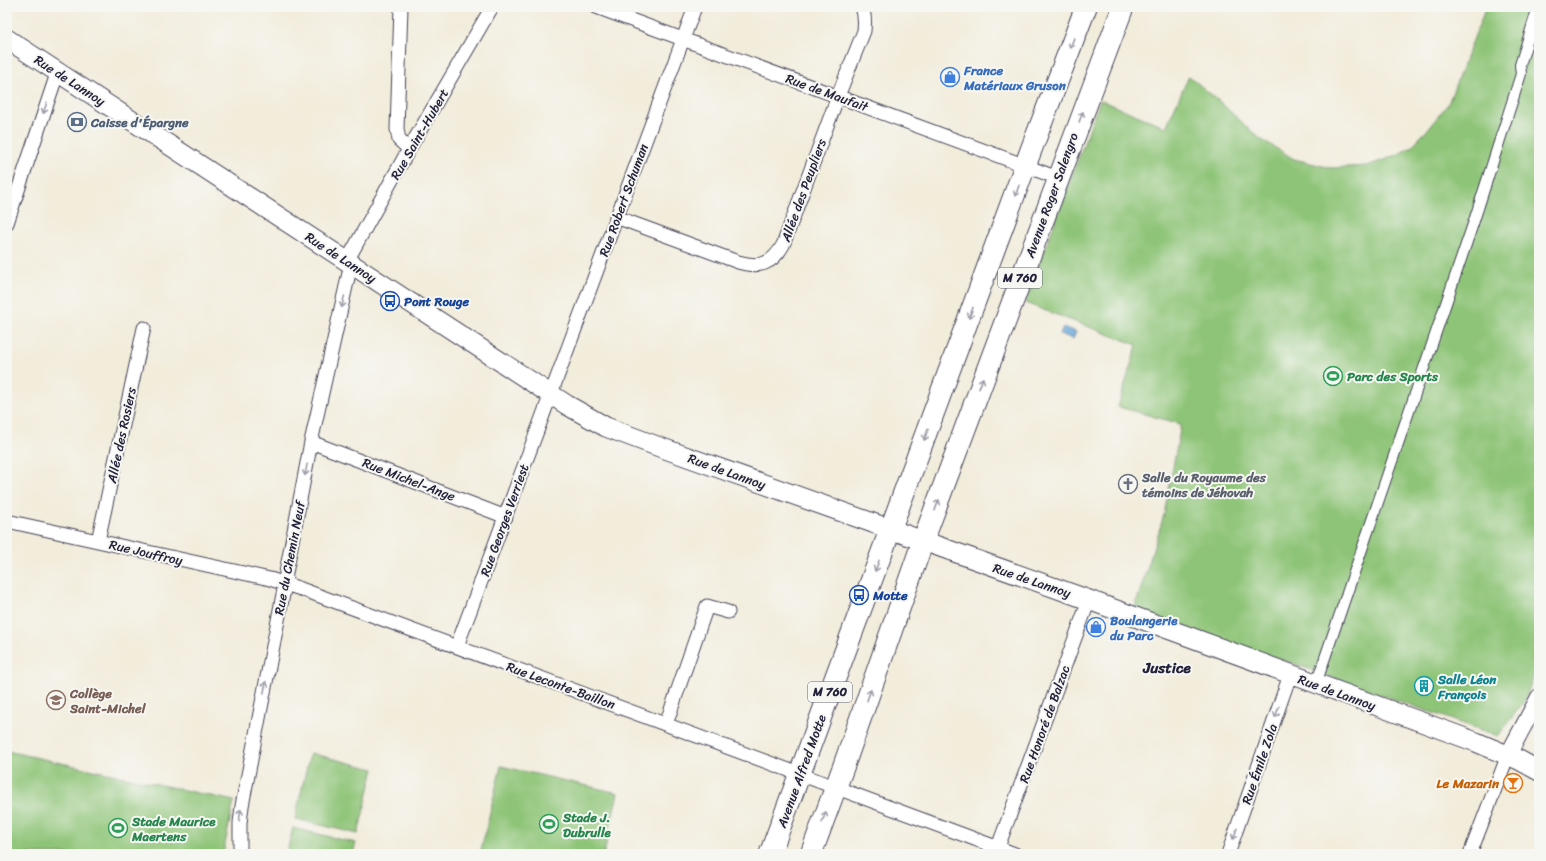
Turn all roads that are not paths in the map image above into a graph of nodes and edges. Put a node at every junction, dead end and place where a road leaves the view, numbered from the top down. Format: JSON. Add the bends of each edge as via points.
{"nodes":[{"id":1,"x":401,"y":7,"type":"edge"},
{"id":2,"x":492,"y":7,"type":"edge"},
{"id":3,"x":596,"y":7,"type":"edge"},
{"id":4,"x":695,"y":7,"type":"edge"},
{"id":5,"x":862,"y":7,"type":"edge"},
{"id":6,"x":1086,"y":7,"type":"edge"},
{"id":7,"x":1123,"y":7,"type":"edge"},
{"id":8,"x":1538,"y":7,"type":"edge"},
{"id":9,"x":7,"y":39,"type":"edge"},
{"id":10,"x":683,"y":39,"type":"junction"},
{"id":11,"x":58,"y":71,"type":"junction"},
{"id":12,"x":838,"y":96,"type":"junction"},
{"id":13,"x":409,"y":149,"type":"junction"},
{"id":14,"x":1026,"y":165,"type":"junction"},
{"id":15,"x":1058,"y":178,"type":"junction"},
{"id":16,"x":616,"y":216,"type":"junction"},
{"id":17,"x":7,"y":223,"type":"edge"},
{"id":18,"x":349,"y":263,"type":"junction"},
{"id":19,"x":144,"y":328,"type":"dead end"},
{"id":20,"x":551,"y":394,"type":"junction"},
{"id":21,"x":312,"y":442,"type":"junction"},
{"id":22,"x":506,"y":517,"type":"junction"},
{"id":23,"x":7,"y":521,"type":"edge"},
{"id":24,"x":890,"y":530,"type":"junction"},
{"id":25,"x":98,"y":541,"type":"junction"},
{"id":26,"x":923,"y":541,"type":"junction"},
{"id":27,"x":285,"y":584,"type":"junction"},
{"id":28,"x":1089,"y":600,"type":"junction"},
{"id":29,"x":728,"y":612,"type":"dead end"},
{"id":30,"x":458,"y":646,"type":"junction"},
{"id":31,"x":1290,"y":675,"type":"junction"},
{"id":32,"x":1316,"y":684,"type":"junction"},
{"id":33,"x":1539,"y":697,"type":"edge"},
{"id":34,"x":666,"y":724,"type":"junction"},
{"id":35,"x":1513,"y":758,"type":"junction"},
{"id":36,"x":1539,"y":771,"type":"edge"},
{"id":37,"x":800,"y":774,"type":"junction"},
{"id":38,"x":836,"y":787,"type":"junction"},
{"id":39,"x":998,"y":848,"type":"junction"},
{"id":40,"x":240,"y":854,"type":"edge"},
{"id":41,"x":770,"y":854,"type":"edge"},
{"id":42,"x":811,"y":854,"type":"edge"},
{"id":43,"x":1016,"y":854,"type":"edge"},
{"id":44,"x":1228,"y":854,"type":"edge"},
{"id":45,"x":1470,"y":854,"type":"edge"}],
"edges":[{"from":1,"to":13,"type":"street","via":[[397,129],[399,140]]},
{"from":2,"to":13,"type":"street","name":"Rue Saint-Hubert"},
{"from":3,"to":10,"type":"street","name":"Rue de Maufait"},
{"from":4,"to":10,"type":"street","name":"Rue Robert Schuman"},
{"from":5,"to":12,"type":"street","name":"Allée des Peupliers","via":[[864,31]]},
{"from":6,"to":14,"type":"main road","number":"M 760","one_way":true},
{"from":15,"to":7,"type":"main road","name":"Avenue Roger Salengro","number":"M 760","one_way":true},
{"from":8,"to":32,"type":"street","via":[[1520,65],[1522,74],[1473,224]]},
{"from":9,"to":11,"type":"main road","name":"Rue de Lannoy"},
{"from":10,"to":12,"type":"street","name":"Rue de Maufait"},
{"from":10,"to":16,"type":"street","name":"Rue Robert Schuman"},
{"from":11,"to":17,"type":"street","one_way":true},
{"from":11,"to":18,"type":"main road","name":"Rue de Lannoy"},
{"from":12,"to":14,"type":"street","name":"Rue de Maufait"},
{"from":12,"to":16,"type":"street","name":"Allée des Peupliers","via":[[783,245],[767,262],[753,265],[738,262]]},
{"from":13,"to":18,"type":"street","name":"Rue Saint-Hubert"},
{"from":14,"to":15,"type":"street","name":"Rue de Maufait"},
{"from":14,"to":24,"type":"main road","number":"M 760","one_way":true},
{"from":26,"to":15,"type":"main road","name":"Avenue Roger Salengro","number":"M 760","one_way":true},
{"from":16,"to":20,"type":"street","name":"Rue Robert Schuman"},
{"from":18,"to":20,"type":"main road","name":"Rue de Lannoy"},
{"from":18,"to":21,"type":"street","name":"Rue du Chemin Neuf","one_way":true},
{"from":19,"to":25,"type":"street","name":"Allée des Rosiers"},
{"from":20,"to":22,"type":"street","name":"Rue Georges Verriest"},
{"from":20,"to":24,"type":"main road","name":"Rue de Lannoy","via":[[616,431]]},
{"from":21,"to":22,"type":"street","name":"Rue Michel-Ange"},
{"from":21,"to":27,"type":"street","name":"Rue du Chemin Neuf","one_way":true},
{"from":22,"to":30,"type":"street","name":"Rue Georges Verriest"},
{"from":23,"to":25,"type":"street","name":"Rue Jouffroy"},
{"from":24,"to":26,"type":"main road","name":"Rue de Lannoy"},
{"from":24,"to":37,"type":"main road","name":"Avenue Alfred Motte","number":"M 760","one_way":true},
{"from":25,"to":27,"type":"street","name":"Rue Jouffroy"},
{"from":26,"to":28,"type":"main road","name":"Rue de Lannoy"},
{"from":38,"to":26,"type":"main road","number":"M 760","one_way":true},
{"from":27,"to":30,"type":"street","name":"Rue Leconte-Baillon"},
{"from":40,"to":27,"type":"street","name":"Rue du Chemin Neuf","one_way":true,"via":[[242,806]]},
{"from":28,"to":31,"type":"main road","name":"Rue de Lannoy"},
{"from":28,"to":39,"type":"street","name":"Rue Honoré de Balzac"},
{"from":29,"to":34,"type":"street","via":[[707,606]]},
{"from":30,"to":34,"type":"street","name":"Rue Leconte-Baillon"},
{"from":31,"to":32,"type":"main road","name":"Rue de Lannoy"},
{"from":31,"to":44,"type":"street","name":"Rue Émile Zola","one_way":true},
{"from":32,"to":35,"type":"main road","name":"Rue de Lannoy"},
{"from":33,"to":35,"type":"street"},
{"from":34,"to":37,"type":"street","name":"Rue Leconte-Baillon"},
{"from":35,"to":36,"type":"main road","name":"Rue de Lannoy"},
{"from":35,"to":45,"type":"street"},
{"from":37,"to":38,"type":"street","name":"Rue Leconte-Baillon"},
{"from":37,"to":41,"type":"main road","name":"Avenue Alfred Motte","number":"M 760"},
{"from":38,"to":39,"type":"street","name":"Rue Leconte-Baillon"},
{"from":42,"to":38,"type":"main road","number":"M 760","one_way":true},
{"from":39,"to":43,"type":"street","name":"Rue Leconte-Baillon"}]}
